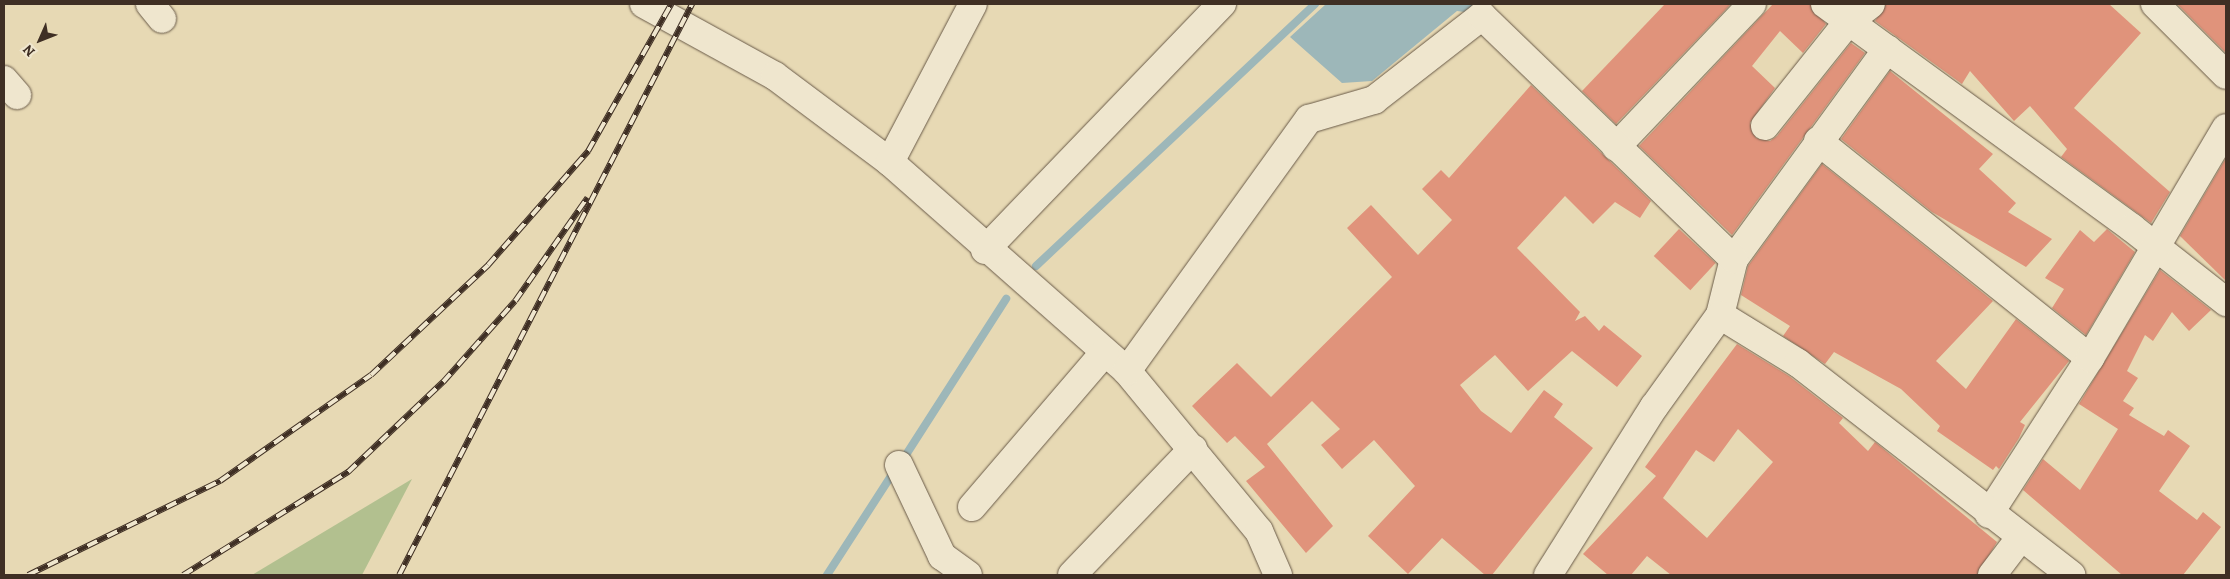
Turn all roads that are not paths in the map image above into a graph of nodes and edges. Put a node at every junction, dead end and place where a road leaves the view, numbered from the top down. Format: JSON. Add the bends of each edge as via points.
{"nodes":[{"id":1,"x":644,"y":4,"type":"edge"},
{"id":2,"x":973,"y":4,"type":"edge"},
{"id":3,"x":1222,"y":4,"type":"edge"},
{"id":4,"x":1752,"y":4,"type":"edge"},
{"id":5,"x":1825,"y":4,"type":"edge"},
{"id":6,"x":1870,"y":4,"type":"edge"},
{"id":7,"x":2155,"y":4,"type":"edge"},
{"id":8,"x":1488,"y":10,"type":"edge"},
{"id":9,"x":1848,"y":22,"type":"junction"},
{"id":10,"x":1887,"y":49,"type":"junction"},
{"id":11,"x":2226,"y":75,"type":"edge"},
{"id":12,"x":1765,"y":126,"type":"dead end"},
{"id":13,"x":2226,"y":128,"type":"edge"},
{"id":14,"x":1818,"y":142,"type":"junction"},
{"id":15,"x":1616,"y":147,"type":"junction"},
{"id":16,"x":890,"y":162,"type":"junction"},
{"id":17,"x":2156,"y":246,"type":"junction"},
{"id":18,"x":986,"y":250,"type":"junction"},
{"id":19,"x":1734,"y":258,"type":"junction"},
{"id":20,"x":2226,"y":302,"type":"edge"},
{"id":21,"x":1720,"y":316,"type":"junction"},
{"id":22,"x":1105,"y":352,"type":"junction"},
{"id":23,"x":2090,"y":358,"type":"junction"},
{"id":24,"x":1127,"y":371,"type":"junction"},
{"id":25,"x":1193,"y":449,"type":"junction"},
{"id":26,"x":899,"y":464,"type":"dead end"},
{"id":27,"x":972,"y":507,"type":"dead end"},
{"id":28,"x":1989,"y":514,"type":"junction"},
{"id":29,"x":2022,"y":537,"type":"junction"},
{"id":30,"x":968,"y":575,"type":"edge"},
{"id":31,"x":1072,"y":575,"type":"edge"},
{"id":32,"x":1278,"y":575,"type":"edge"},
{"id":33,"x":1548,"y":575,"type":"edge"},
{"id":34,"x":1992,"y":575,"type":"edge"},
{"id":35,"x":2071,"y":575,"type":"edge"}],
"edges":[{"from":1,"to":16,"type":"street","via":[[775,76]]},
{"from":2,"to":16,"type":"street"},
{"from":3,"to":18,"type":"street"},
{"from":4,"to":15,"type":"street"},
{"from":5,"to":9,"type":"street"},
{"from":6,"to":9,"type":"street"},
{"from":7,"to":11,"type":"street"},
{"from":8,"to":15,"type":"street"},
{"from":8,"to":24,"type":"street","via":[[1374,100],[1309,119]]},
{"from":9,"to":10,"type":"street"},
{"from":9,"to":12,"type":"street"},
{"from":10,"to":14,"type":"street"},
{"from":10,"to":17,"type":"street"},
{"from":13,"to":17,"type":"street"},
{"from":14,"to":19,"type":"street"},
{"from":14,"to":23,"type":"street"},
{"from":15,"to":19,"type":"street"},
{"from":16,"to":18,"type":"street"},
{"from":17,"to":20,"type":"street"},
{"from":17,"to":23,"type":"street"},
{"from":18,"to":22,"type":"street"},
{"from":19,"to":21,"type":"street"},
{"from":21,"to":28,"type":"street","via":[[1798,363]]},
{"from":21,"to":33,"type":"street","via":[[1654,406]]},
{"from":22,"to":24,"type":"street"},
{"from":22,"to":27,"type":"street"},
{"from":23,"to":28,"type":"street"},
{"from":24,"to":25,"type":"street"},
{"from":25,"to":31,"type":"street"},
{"from":25,"to":32,"type":"street","via":[[1259,531]]},
{"from":26,"to":30,"type":"street","via":[[942,556]]},
{"from":28,"to":29,"type":"street"},
{"from":29,"to":34,"type":"street"},
{"from":29,"to":35,"type":"street"}]}
